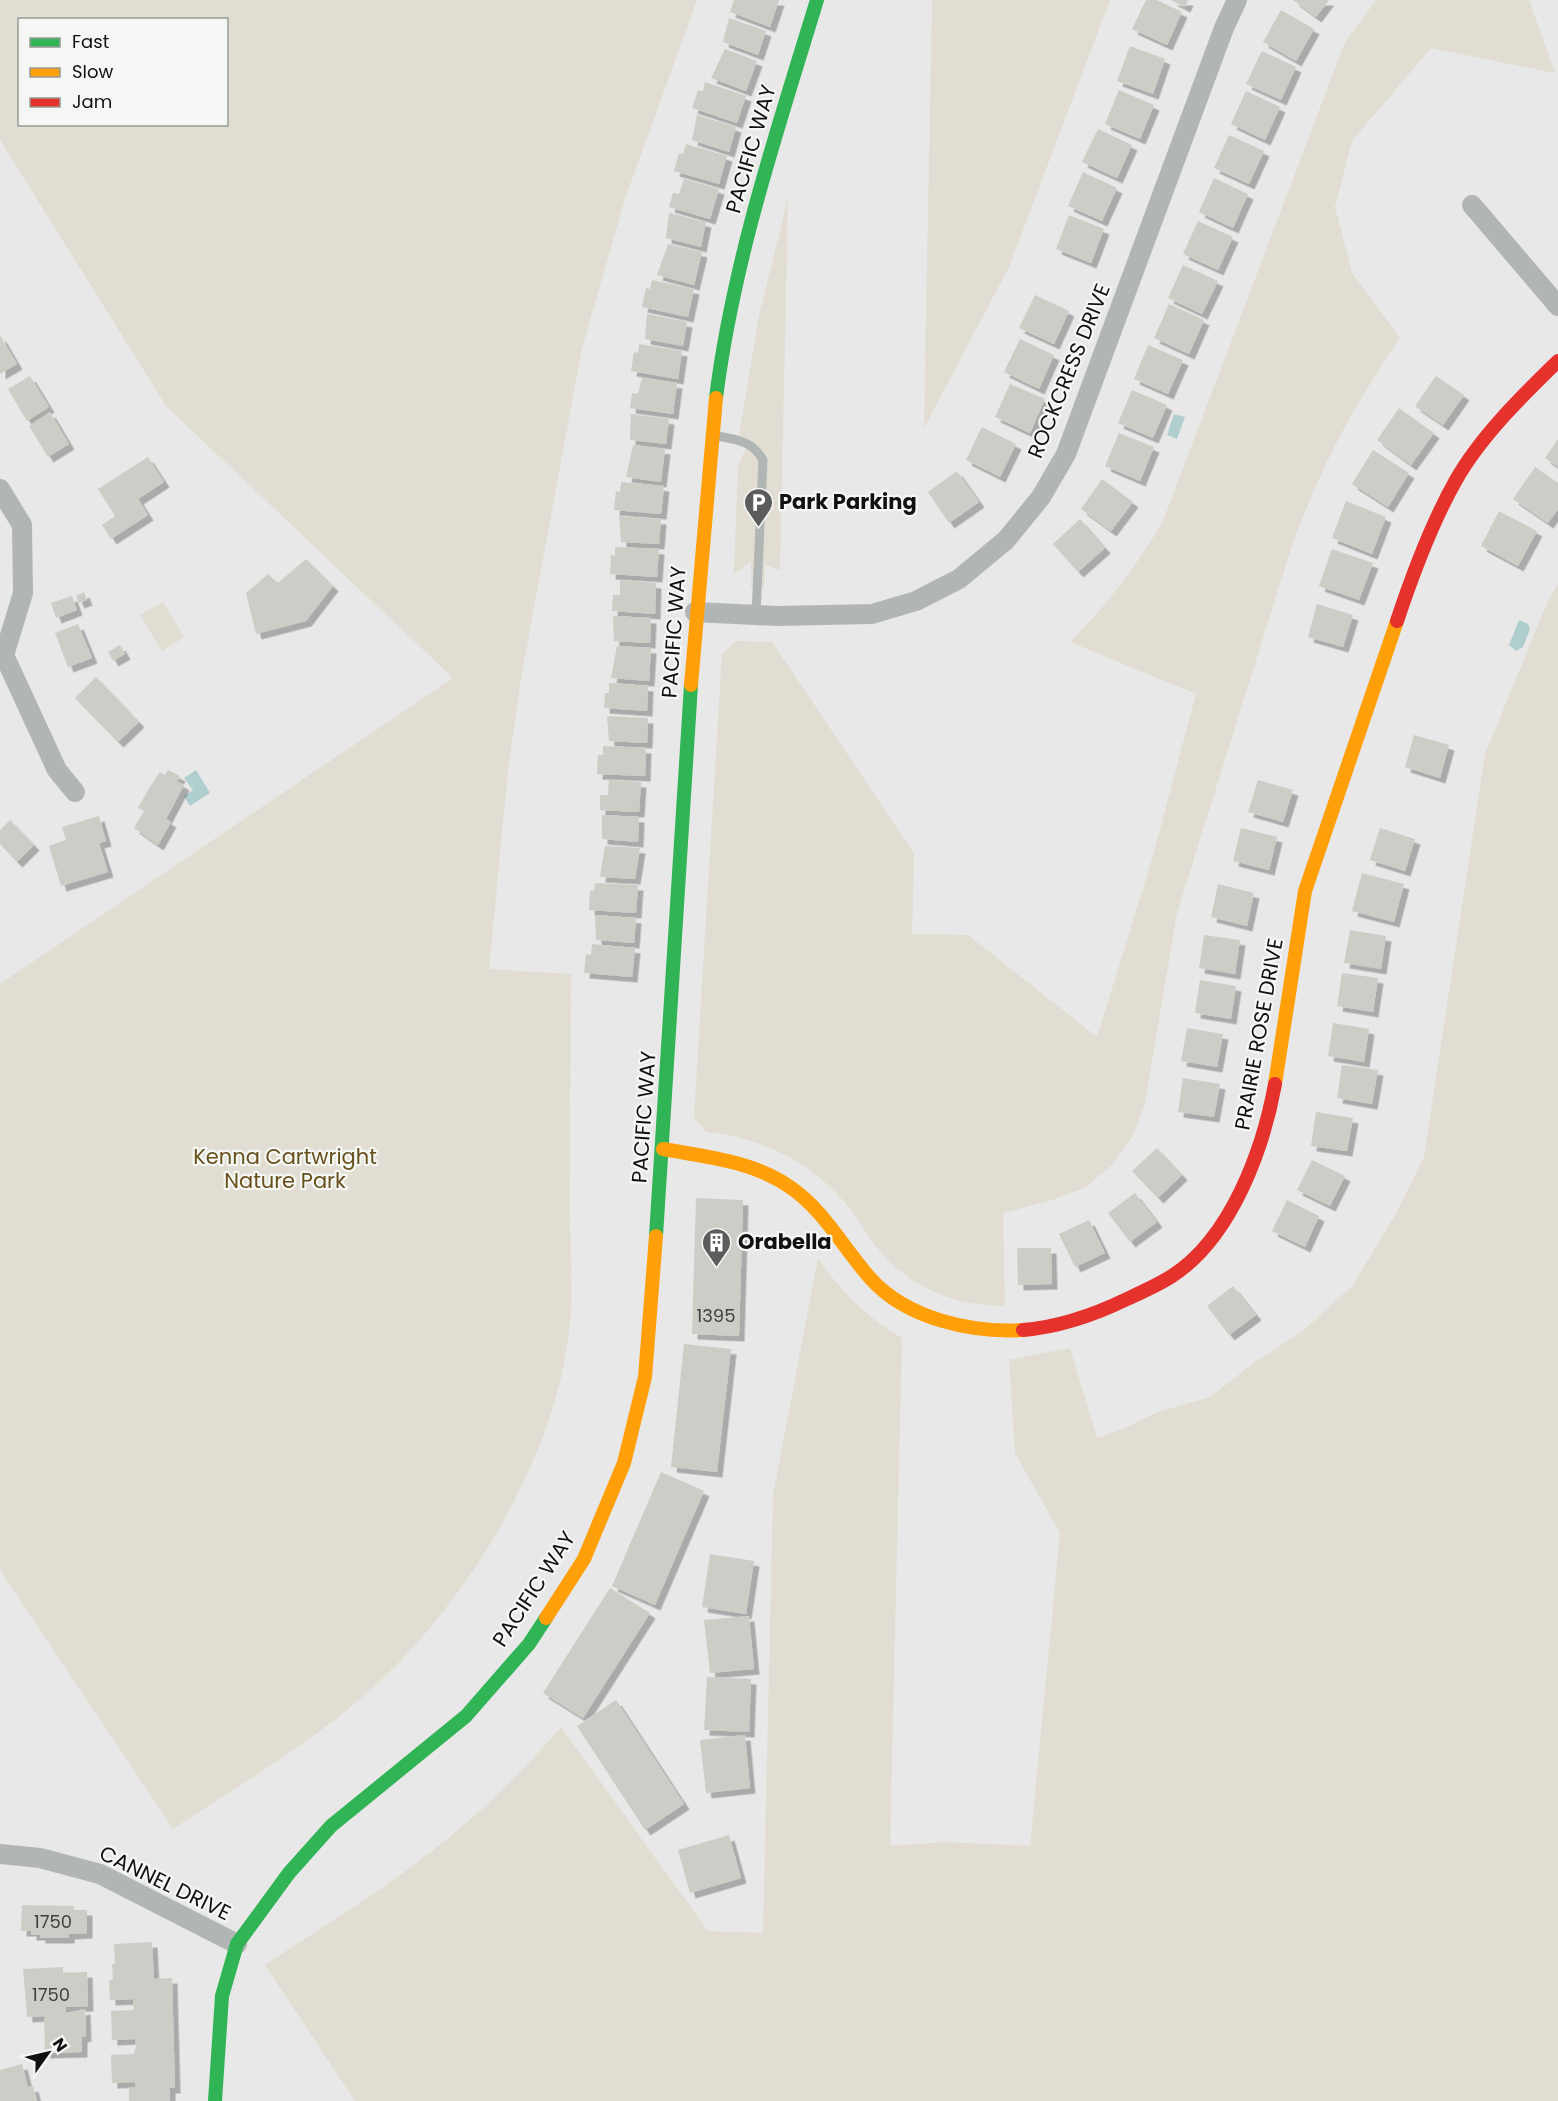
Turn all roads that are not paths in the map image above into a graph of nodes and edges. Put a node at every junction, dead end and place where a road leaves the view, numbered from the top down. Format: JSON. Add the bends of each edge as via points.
{"nodes":[{"id":1,"x":817,"y":0,"type":"edge"},
{"id":2,"x":1237,"y":0,"type":"edge"},
{"id":3,"x":1472,"y":205,"type":"dead end"},
{"id":4,"x":1558,"y":306,"type":"edge"},
{"id":5,"x":1558,"y":360,"type":"edge"},
{"id":6,"x":711,"y":434,"type":"junction"},
{"id":7,"x":0,"y":489,"type":"edge"},
{"id":8,"x":695,"y":612,"type":"junction"},
{"id":9,"x":756,"y":614,"type":"junction"},
{"id":10,"x":2,"y":656,"type":"edge"},
{"id":11,"x":75,"y":792,"type":"dead end"},
{"id":12,"x":663,"y":1149,"type":"junction"},
{"id":13,"x":0,"y":1854,"type":"edge"},
{"id":14,"x":237,"y":1944,"type":"junction"},
{"id":15,"x":215,"y":2101,"type":"edge"}],
"edges":[{"from":1,"to":6,"type":"street","name":"PACIFIC WAY","via":[[759,188],[721,357]]},
{"from":2,"to":9,"type":"street","name":"ROCKCRESS DRIVE","via":[[1066,454],[1041,497],[1006,540],[959,579],[916,601],[872,614]]},
{"from":3,"to":4,"type":"street"},
{"from":5,"to":12,"type":"street","name":"PRAIRIE ROSE DRIVE","via":[[1508,410],[1456,479],[1413,572],[1305,891],[1274,1088],[1261,1145],[1240,1195],[1212,1239],[1173,1276],[1107,1309],[1066,1323],[1002,1330],[953,1326],[908,1307],[872,1281],[820,1212],[789,1186],[745,1165]]},
{"from":6,"to":8,"type":"street","name":"PACIFIC WAY"},
{"from":6,"to":9,"type":"lane","via":[[748,443],[763,460]]},
{"from":7,"to":10,"type":"street","via":[[22,525],[23,593]]},
{"from":8,"to":9,"type":"street","name":"ROCKCRESS DRIVE"},
{"from":8,"to":12,"type":"street","name":"PACIFIC WAY"},
{"from":10,"to":11,"type":"street","via":[[57,770]]},
{"from":12,"to":14,"type":"street","name":"PACIFIC WAY","via":[[645,1377],[624,1463],[584,1559],[529,1644],[466,1716],[331,1826],[288,1874]]},
{"from":13,"to":14,"type":"street","name":"CANNEL DRIVE","via":[[40,1858],[100,1874]]},
{"from":14,"to":15,"type":"street","name":"PACIFIC WAY","via":[[222,1996]]}]}
